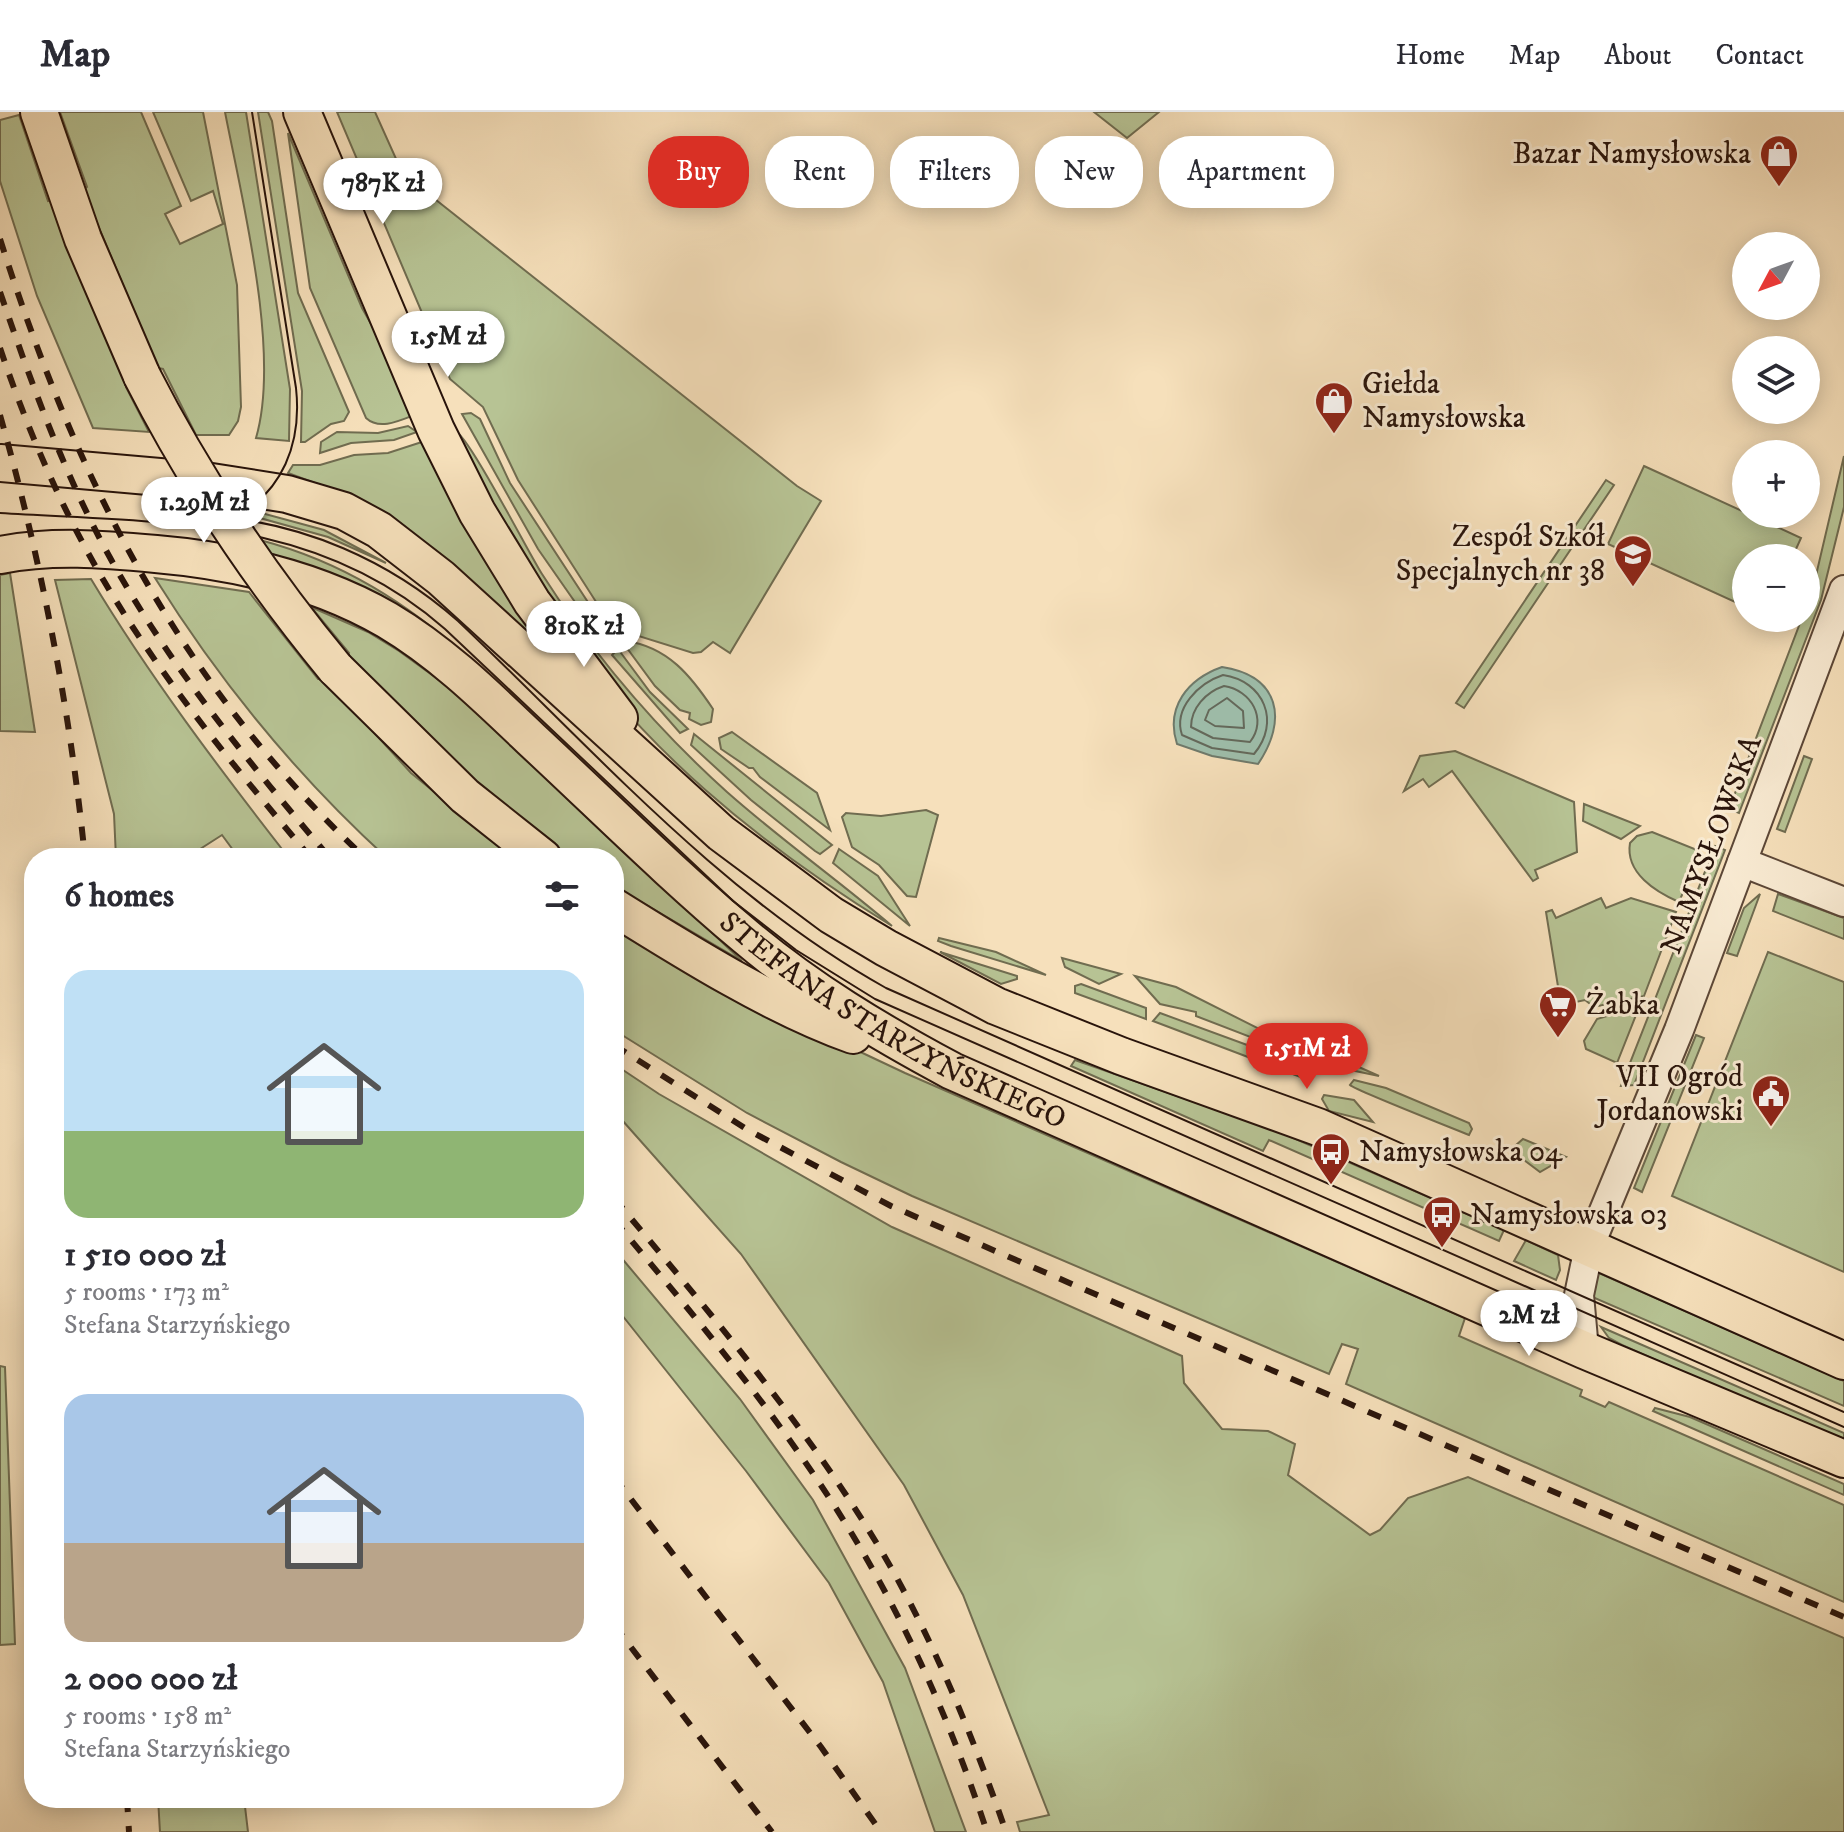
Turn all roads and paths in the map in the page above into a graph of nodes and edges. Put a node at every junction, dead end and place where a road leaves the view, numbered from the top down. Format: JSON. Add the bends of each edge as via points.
{"nodes":[{"id":1,"x":39,"y":112,"type":"edge"},
{"id":2,"x":302,"y":112,"type":"edge"},
{"id":3,"x":0,"y":463,"type":"edge"},
{"id":4,"x":0,"y":555,"type":"edge"},
{"id":5,"x":1844,"y":590,"type":"edge"},
{"id":6,"x":688,"y":804,"type":"junction"},
{"id":7,"x":530,"y":848,"type":"edge"},
{"id":8,"x":1742,"y":862,"type":"junction"},
{"id":9,"x":1844,"y":902,"type":"edge"},
{"id":10,"x":624,"y":913,"type":"edge"},
{"id":11,"x":952,"y":1071,"type":"junction"},
{"id":12,"x":1589,"y":1247,"type":"junction"},
{"id":13,"x":1584,"y":1350,"type":"junction"},
{"id":14,"x":1844,"y":1361,"type":"edge"},
{"id":15,"x":1844,"y":1459,"type":"edge"}],
"edges":[{"from":1,"to":7,"type":"main road","bridge":true,"via":[[67,195],[142,376],[236,539],[335,668],[465,796]]},
{"from":2,"to":6,"type":"main road","via":[[436,430],[477,512],[553,632]]},
{"from":3,"to":6,"type":"main road","name":"STEFANA STARZYŃSKIEGO","via":[[205,481],[287,494],[344,511],[379,530],[441,578]]},
{"from":4,"to":11,"type":"main road","name":"STEFANA STARZYŃSKIEGO","via":[[78,547],[224,562],[295,580],[386,620],[472,683],[778,963],[853,1016]]},
{"from":5,"to":8,"type":"street","name":"NAMYSŁOWSKA"},
{"from":6,"to":12,"type":"main road","name":"STEFANA STARZYŃSKIEGO","via":[[831,915],[996,1006],[1318,1127]]},
{"from":8,"to":9,"type":"street"},
{"from":8,"to":12,"type":"street","name":"NAMYSŁOWSKA"},
{"from":10,"to":11,"type":"main road","via":[[813,1019]]},
{"from":11,"to":13,"type":"main road","name":"STEFANA STARZYŃSKIEGO"},
{"from":12,"to":13,"type":"street","name":"NAMYSŁOWSKA","via":[[1579,1295]]},
{"from":12,"to":14,"type":"main road","name":"STEFANA STARZYŃSKIEGO"},
{"from":13,"to":15,"type":"main road","name":"STEFANA STARZYŃSKIEGO"}]}
